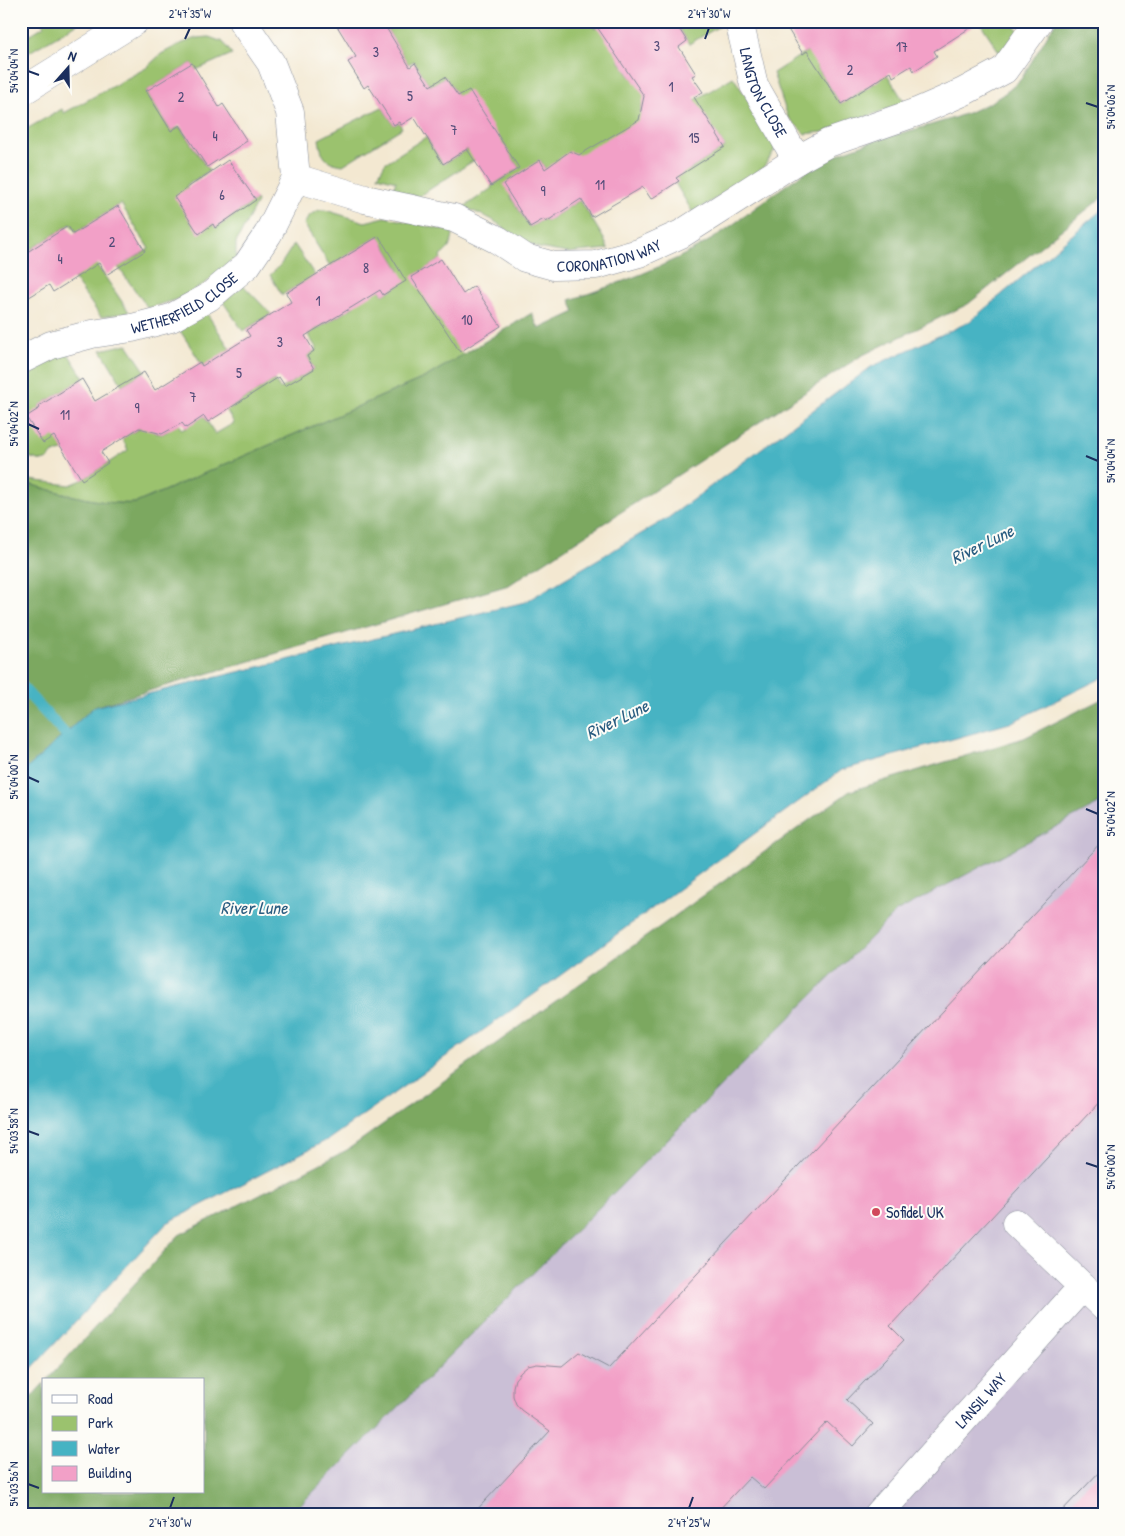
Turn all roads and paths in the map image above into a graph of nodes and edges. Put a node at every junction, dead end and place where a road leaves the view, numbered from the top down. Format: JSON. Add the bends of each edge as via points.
{"nodes":[{"id":1,"x":135,"y":21,"type":"edge"},
{"id":2,"x":242,"y":21,"type":"edge"},
{"id":3,"x":738,"y":21,"type":"edge"},
{"id":4,"x":1039,"y":21,"type":"edge"},
{"id":5,"x":21,"y":92,"type":"edge"},
{"id":6,"x":797,"y":160,"type":"junction"},
{"id":7,"x":296,"y":178,"type":"junction"},
{"id":8,"x":21,"y":360,"type":"edge"},
{"id":9,"x":1016,"y":1223,"type":"dead end"},
{"id":10,"x":1083,"y":1286,"type":"junction"},
{"id":11,"x":1104,"y":1307,"type":"edge"},
{"id":12,"x":878,"y":1515,"type":"edge"}],
"edges":[{"from":1,"to":5,"type":"street"},
{"from":2,"to":7,"type":"street","via":[[271,63],[290,112]]},
{"from":3,"to":6,"type":"street","name":"LANGTON CLOSE","via":[[754,85]]},
{"from":4,"to":6,"type":"street","name":"CORONATION WAY","via":[[1004,70],[917,112],[828,143]]},
{"from":6,"to":7,"type":"street","name":"CORONATION WAY","via":[[681,234],[639,253],[596,265],[554,266],[524,258],[498,240],[454,218],[365,200]]},
{"from":7,"to":8,"type":"street","name":"WETHERFIELD CLOSE","via":[[268,234],[247,264],[209,297],[170,318],[51,345]]},
{"from":9,"to":10,"type":"street"},
{"from":10,"to":11,"type":"street"},
{"from":10,"to":12,"type":"street","name":"LANSIL WAY"}]}
